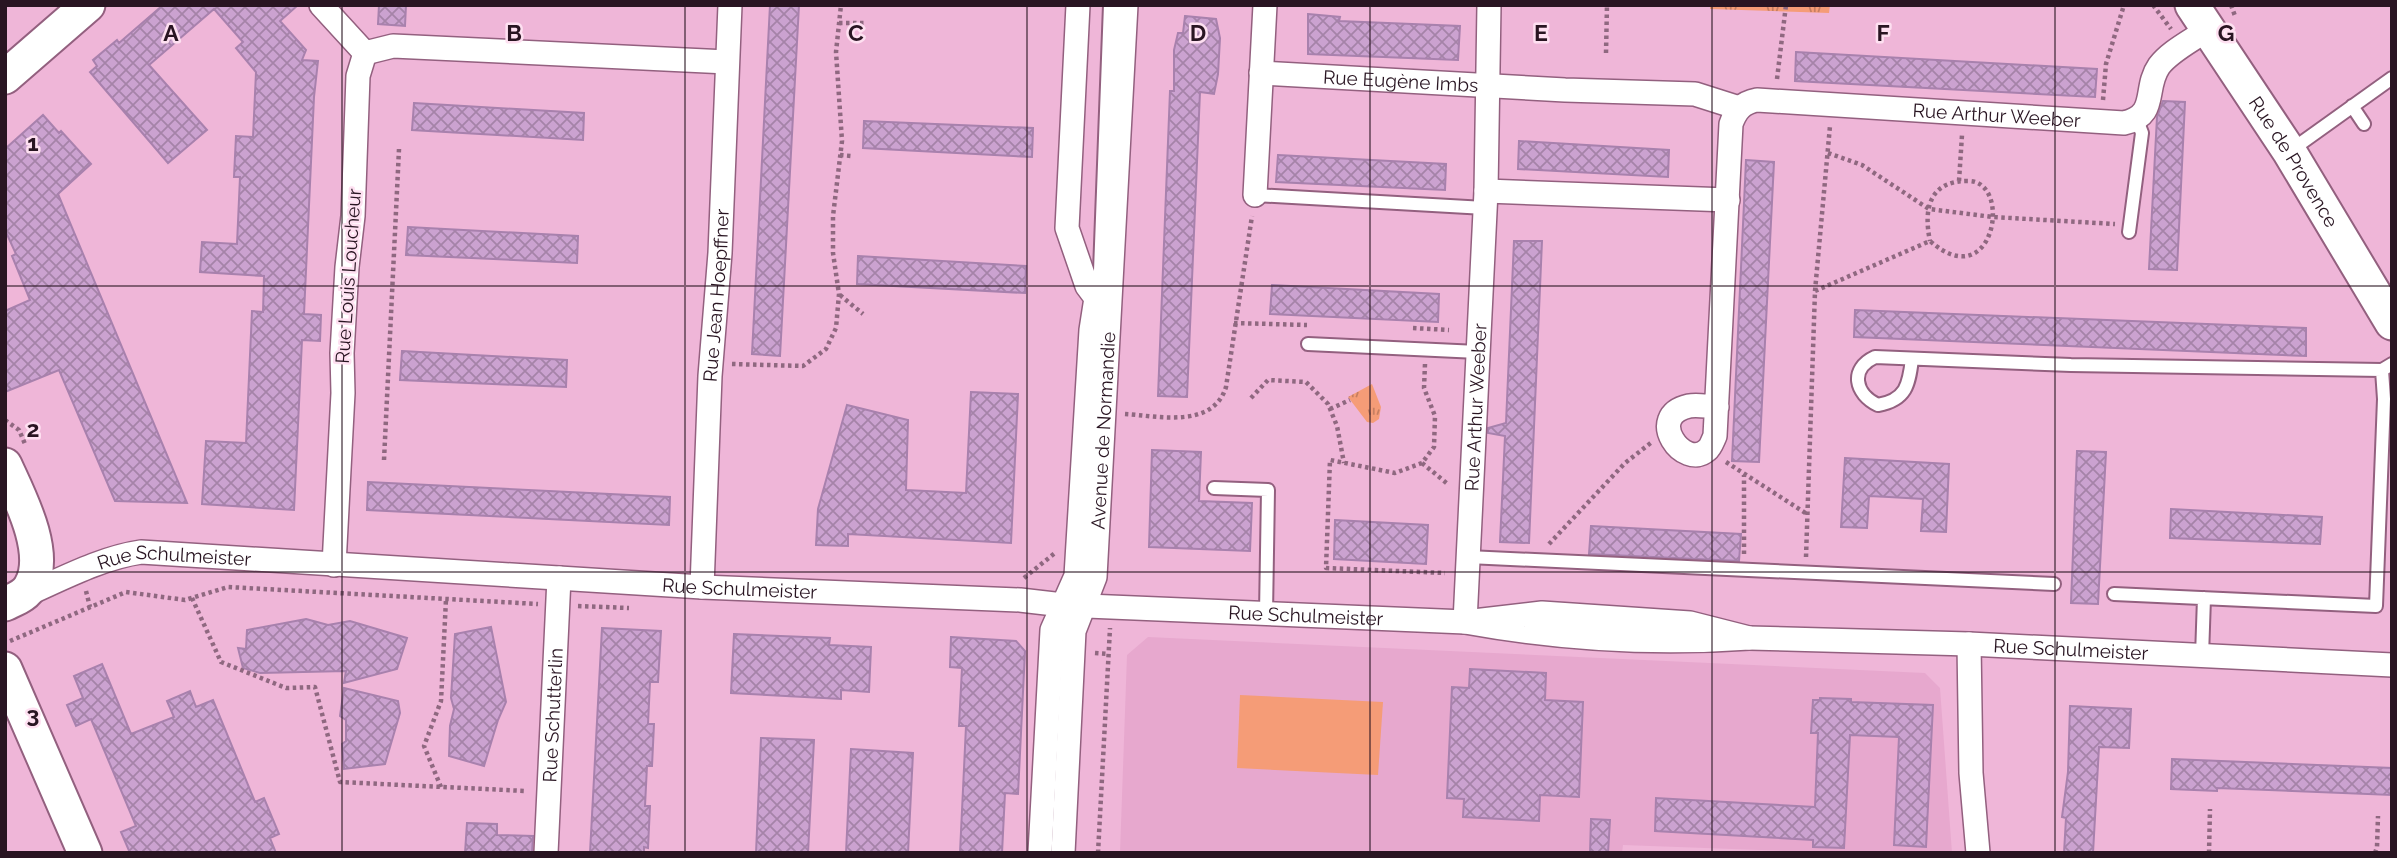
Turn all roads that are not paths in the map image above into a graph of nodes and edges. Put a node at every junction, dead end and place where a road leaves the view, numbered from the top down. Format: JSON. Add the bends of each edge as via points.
{"nodes":[{"id":1,"x":56,"y":5,"type":"edge"},
{"id":2,"x":88,"y":5,"type":"edge"},
{"id":3,"x":321,"y":5,"type":"edge"},
{"id":4,"x":730,"y":5,"type":"edge"},
{"id":5,"x":1078,"y":5,"type":"edge"},
{"id":6,"x":1110,"y":5,"type":"edge"},
{"id":7,"x":1126,"y":5,"type":"edge"},
{"id":8,"x":1265,"y":5,"type":"edge"},
{"id":9,"x":1489,"y":5,"type":"edge"},
{"id":10,"x":2200,"y":17,"type":"edge"},
{"id":11,"x":5,"y":50,"type":"edge"},
{"id":12,"x":365,"y":53,"type":"junction"},
{"id":13,"x":727,"y":62,"type":"junction"},
{"id":14,"x":1261,"y":73,"type":"junction"},
{"id":15,"x":5,"y":77,"type":"edge"},
{"id":16,"x":2392,"y":78,"type":"edge"},
{"id":17,"x":1489,"y":86,"type":"junction"},
{"id":18,"x":1539,"y":87,"type":"joint"},
{"id":19,"x":2352,"y":106,"type":"junction"},
{"id":20,"x":1739,"y":108,"type":"junction"},
{"id":21,"x":2137,"y":120,"type":"junction"},
{"id":22,"x":2364,"y":124,"type":"dead end"},
{"id":23,"x":2289,"y":151,"type":"junction"},
{"id":24,"x":1255,"y":195,"type":"joint"},
{"id":25,"x":1486,"y":199,"type":"junction"},
{"id":26,"x":1728,"y":200,"type":"junction"},
{"id":27,"x":2129,"y":228,"type":"road end"},
{"id":28,"x":1096,"y":298,"type":"junction"},
{"id":29,"x":2392,"y":323,"type":"edge"},
{"id":30,"x":1308,"y":344,"type":"dead end"},
{"id":31,"x":1478,"y":352,"type":"junction"},
{"id":32,"x":1913,"y":359,"type":"junction"},
{"id":33,"x":2387,"y":367,"type":"edge"},
{"id":34,"x":1717,"y":407,"type":"junction"},
{"id":35,"x":5,"y":465,"type":"edge"},
{"id":36,"x":1214,"y":488,"type":"dead end"},
{"id":37,"x":1468,"y":557,"type":"junction"},
{"id":38,"x":334,"y":565,"type":"junction"},
{"id":39,"x":559,"y":578,"type":"junction"},
{"id":40,"x":2054,"y":584,"type":"dead end"},
{"id":41,"x":702,"y":587,"type":"junction"},
{"id":42,"x":2113,"y":594,"type":"dead end"},
{"id":43,"x":2204,"y":598,"type":"junction"},
{"id":44,"x":14,"y":600,"type":"edge"},
{"id":45,"x":1074,"y":605,"type":"junction"},
{"id":46,"x":1266,"y":614,"type":"junction"},
{"id":47,"x":1465,"y":622,"type":"junction"},
{"id":48,"x":1969,"y":644,"type":"junction"},
{"id":49,"x":2202,"y":656,"type":"junction"},
{"id":50,"x":2392,"y":665,"type":"edge"},
{"id":51,"x":5,"y":669,"type":"edge"},
{"id":52,"x":85,"y":853,"type":"edge"},
{"id":53,"x":546,"y":853,"type":"edge"},
{"id":54,"x":1040,"y":853,"type":"edge"},
{"id":55,"x":1063,"y":853,"type":"edge"},
{"id":56,"x":1978,"y":853,"type":"edge"}],
"edges":[{"from":1,"to":11,"type":"street"},
{"from":2,"to":15,"type":"street"},
{"from":3,"to":12,"type":"street"},
{"from":4,"to":13,"type":"street","name":"Rue Jean Hoepffner"},
{"from":5,"to":28,"type":"street","via":[[1067,228],[1087,286]]},
{"from":6,"to":28,"type":"lane","name":"Avenue de Normandie"},
{"from":7,"to":45,"type":"street","name":"Avenue de Normandie","via":[[1095,577]]},
{"from":8,"to":14,"type":"street"},
{"from":9,"to":17,"type":"street","name":"Rue Arthur Weeber"},
{"from":10,"to":21,"type":"street","via":[[2158,68],[2148,107]]},
{"from":10,"to":23,"type":"street","name":"Rue de Provence"},
{"from":12,"to":13,"type":"street","via":[[393,46]]},
{"from":12,"to":38,"type":"street","name":"Rue Louis Loucheur","via":[[358,76],[353,216],[346,267]]},
{"from":13,"to":41,"type":"street","name":"Rue Jean Hoepffner"},
{"from":14,"to":17,"type":"street","name":"Rue Eugène Imbs"},
{"from":14,"to":24,"type":"street"},
{"from":16,"to":19,"type":"lane"},
{"from":17,"to":18,"type":"street","name":"Rue Eugène Imbs"},
{"from":17,"to":25,"type":"street","name":"Rue Arthur Weeber"},
{"from":18,"to":20,"type":"street","name":"Rue Arthur Weeber","via":[[1695,94]]},
{"from":19,"to":22,"type":"lane"},
{"from":19,"to":23,"type":"lane"},
{"from":20,"to":21,"type":"street","name":"Rue Arthur Weeber","via":[[1747,102],[1774,101],[2101,122]]},
{"from":20,"to":26,"type":"street","via":[[1731,124]]},
{"from":21,"to":27,"type":"lane","via":[[2142,133]]},
{"from":23,"to":29,"type":"street","name":"Rue de Provence"},
{"from":24,"to":25,"type":"lane"},
{"from":25,"to":26,"type":"street"},
{"from":25,"to":31,"type":"street","name":"Rue Arthur Weeber"},
{"from":26,"to":34,"type":"street"},
{"from":28,"to":45,"type":"street","name":"Avenue de Normandie"},
{"from":30,"to":31,"type":"lane"},
{"from":31,"to":37,"type":"street","name":"Rue Arthur Weeber"},
{"from":32,"to":32,"type":"lane","via":[[1864,362],[1858,374],[1859,388],[1867,400],[1878,405],[1899,398],[1907,387]]},
{"from":32,"to":33,"type":"lane"},
{"from":33,"to":43,"type":"lane","via":[[2376,606]]},
{"from":34,"to":34,"type":"street","via":[[1715,436],[1707,450],[1685,452],[1668,434],[1669,422],[1678,410],[1692,405]]},
{"from":35,"to":44,"type":"street","via":[[38,559],[31,585]]},
{"from":36,"to":46,"type":"lane","via":[[1268,490]]},
{"from":37,"to":40,"type":"lane"},
{"from":37,"to":47,"type":"street","name":"Rue Arthur Weeber"},
{"from":38,"to":39,"type":"street","name":"Rue Schulmeister"},
{"from":38,"to":44,"type":"street","name":"Rue Schulmeister","via":[[141,552],[104,561]]},
{"from":39,"to":41,"type":"street","name":"Rue Schulmeister"},
{"from":39,"to":53,"type":"street","name":"Rue Schutterlin"},
{"from":41,"to":45,"type":"street","name":"Rue Schulmeister"},
{"from":42,"to":43,"type":"lane"},
{"from":43,"to":49,"type":"lane"},
{"from":45,"to":46,"type":"street","name":"Rue Schulmeister"},
{"from":45,"to":54,"type":"street","name":"Avenue de Normandie","via":[[1052,630]]},
{"from":45,"to":55,"type":"street","name":"Avenue de Normandie"},
{"from":46,"to":47,"type":"street","name":"Rue Schulmeister"},
{"from":47,"to":48,"type":"street","name":"Rue Schulmeister","via":[[1574,638]]},
{"from":48,"to":49,"type":"street","name":"Rue Schulmeister"},
{"from":48,"to":56,"type":"street","via":[[1971,773]]},
{"from":49,"to":50,"type":"street","name":"Rue Schulmeister"},
{"from":51,"to":52,"type":"street"}]}
